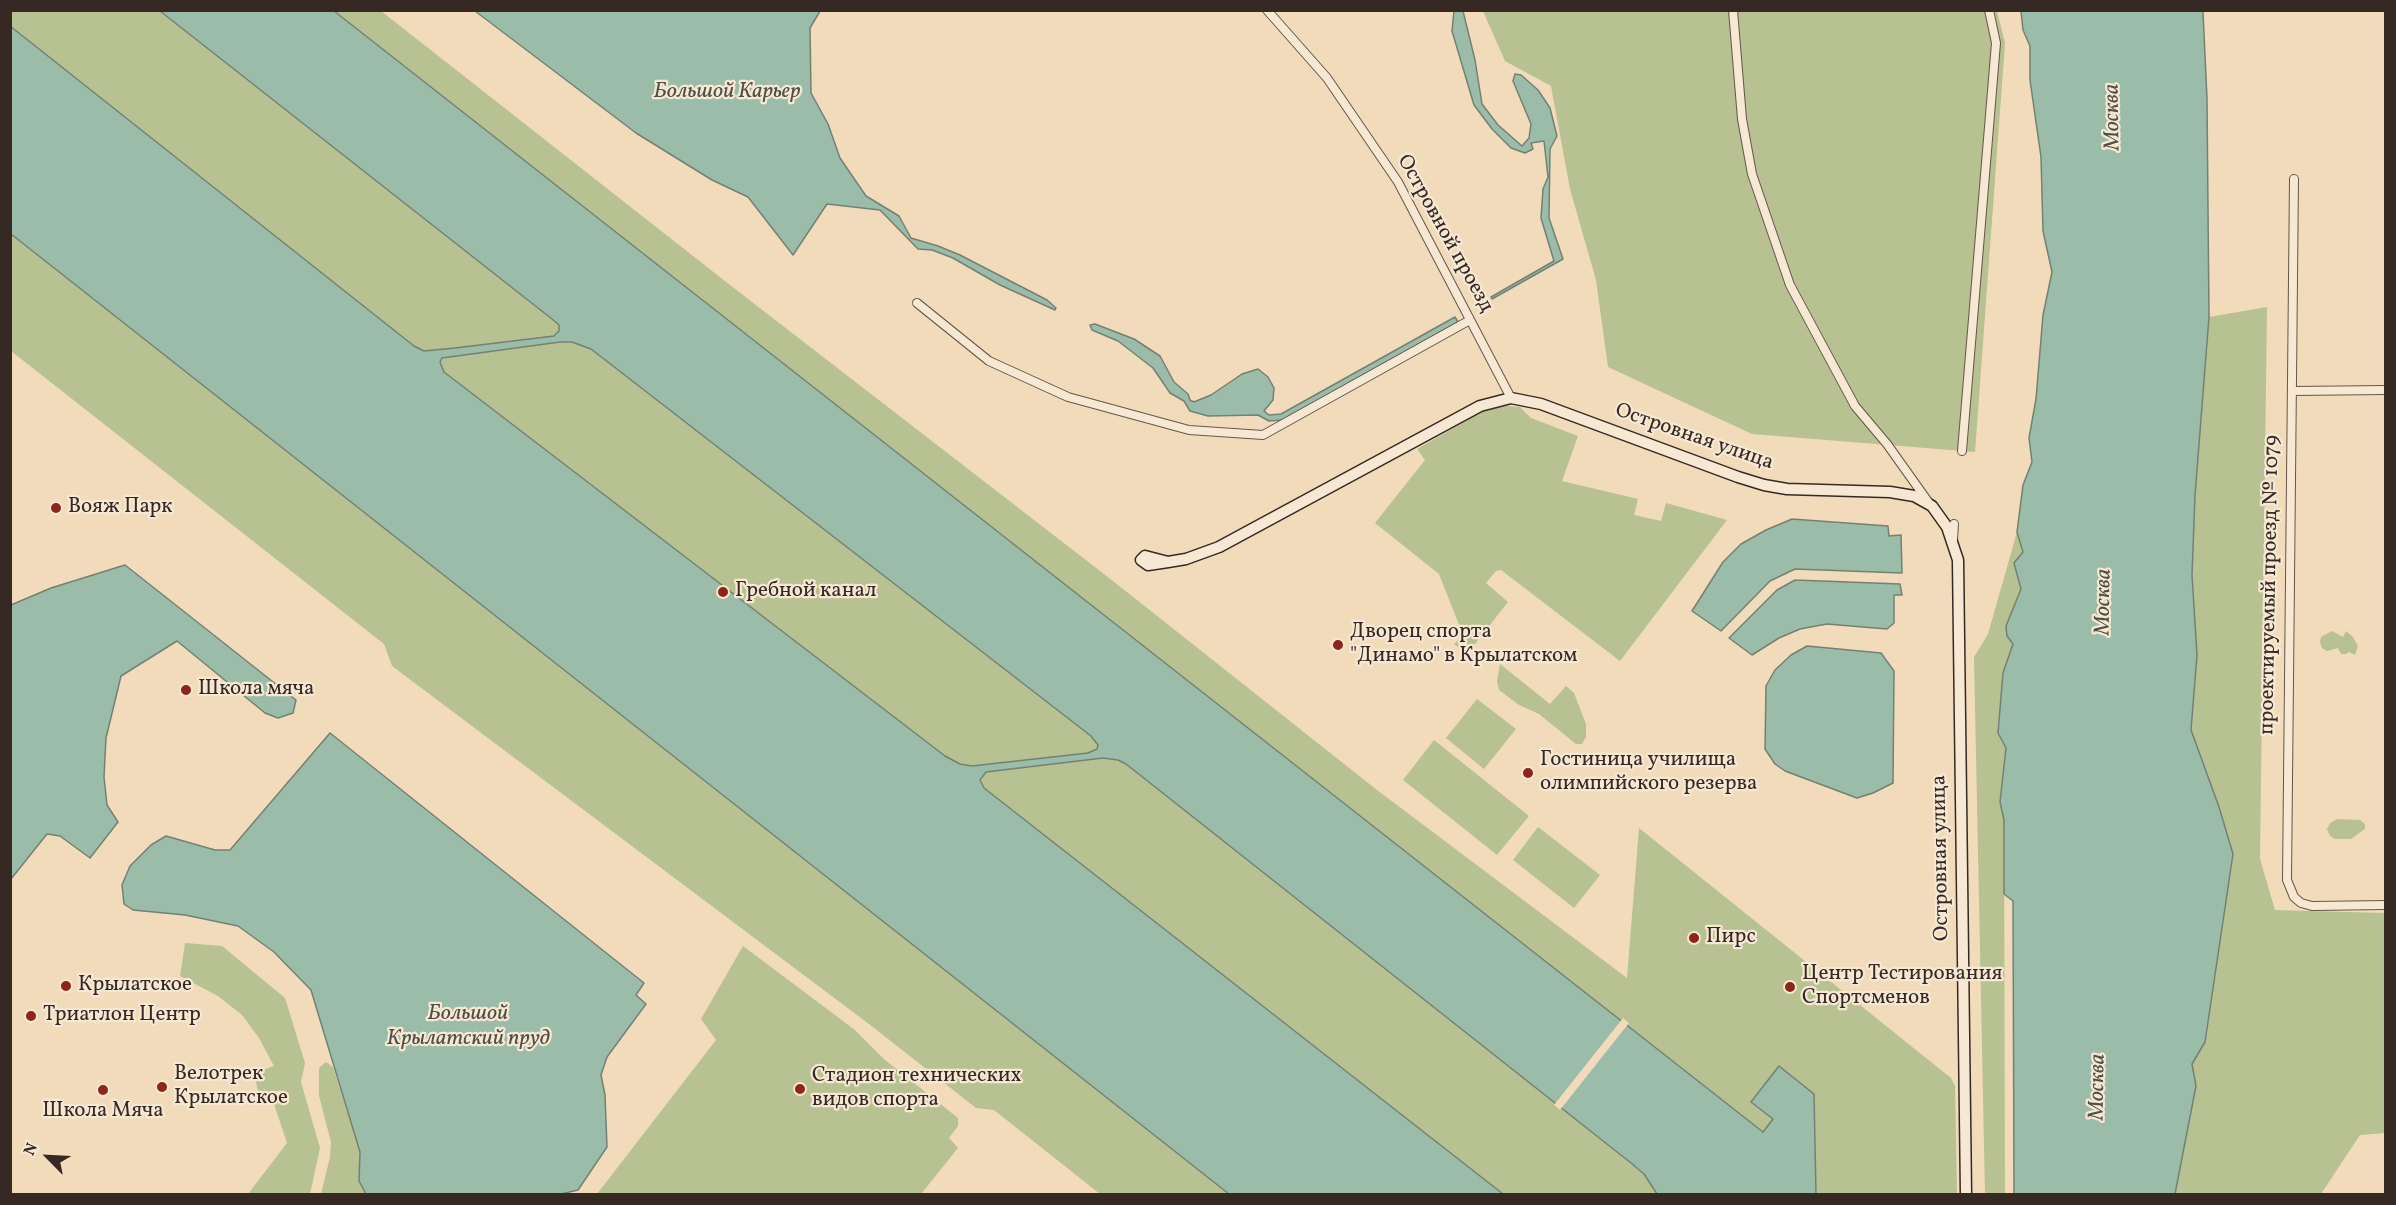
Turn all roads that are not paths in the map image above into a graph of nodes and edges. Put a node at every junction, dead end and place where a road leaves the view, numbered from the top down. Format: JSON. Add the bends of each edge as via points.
{"nodes":[{"id":1,"x":1267,"y":10,"type":"edge"},
{"id":2,"x":1732,"y":10,"type":"edge"},
{"id":3,"x":1989,"y":10,"type":"edge"},
{"id":4,"x":2294,"y":179,"type":"dead end"},
{"id":5,"x":917,"y":303,"type":"dead end"},
{"id":6,"x":1470,"y":320,"type":"junction"},
{"id":7,"x":2385,"y":390,"type":"edge"},
{"id":8,"x":2292,"y":391,"type":"junction"},
{"id":9,"x":1511,"y":398,"type":"junction"},
{"id":10,"x":1962,"y":451,"type":"dead end"},
{"id":11,"x":1932,"y":506,"type":"junction"},
{"id":12,"x":1954,"y":524,"type":"dead end"},
{"id":13,"x":1953,"y":540,"type":"junction"},
{"id":14,"x":1148,"y":565,"type":"dead end"},
{"id":15,"x":2385,"y":905,"type":"edge"},
{"id":16,"x":1966,"y":1194,"type":"edge"}],
"edges":[{"from":1,"to":6,"type":"street","name":"Островной проезд","via":[[1327,78],[1398,182]]},
{"from":2,"to":11,"type":"street","via":[[1742,119],[1752,174],[1790,285],[1855,405]]},
{"from":3,"to":10,"type":"street","via":[[1996,43]]},
{"from":4,"to":8,"type":"street","name":"проектируемый проезд № 1079"},
{"from":5,"to":6,"type":"street","via":[[989,361],[1068,397],[1189,430],[1263,435]]},
{"from":6,"to":9,"type":"street","name":"Островной проезд"},
{"from":7,"to":8,"type":"street"},
{"from":8,"to":15,"type":"street","name":"проектируемый проезд № 1079","via":[[2287,880],[2294,897],[2312,906]]},
{"from":9,"to":11,"type":"street","name":"Островная улица","via":[[1541,404],[1764,485],[1890,492],[1914,496]]},
{"from":9,"to":14,"type":"street","name":"Островная улица","via":[[1480,406],[1219,547],[1186,559]]},
{"from":11,"to":13,"type":"street","name":"Островная улица"},
{"from":12,"to":13,"type":"street"},
{"from":13,"to":16,"type":"street","name":"Островная улица","via":[[1959,589]]}]}
